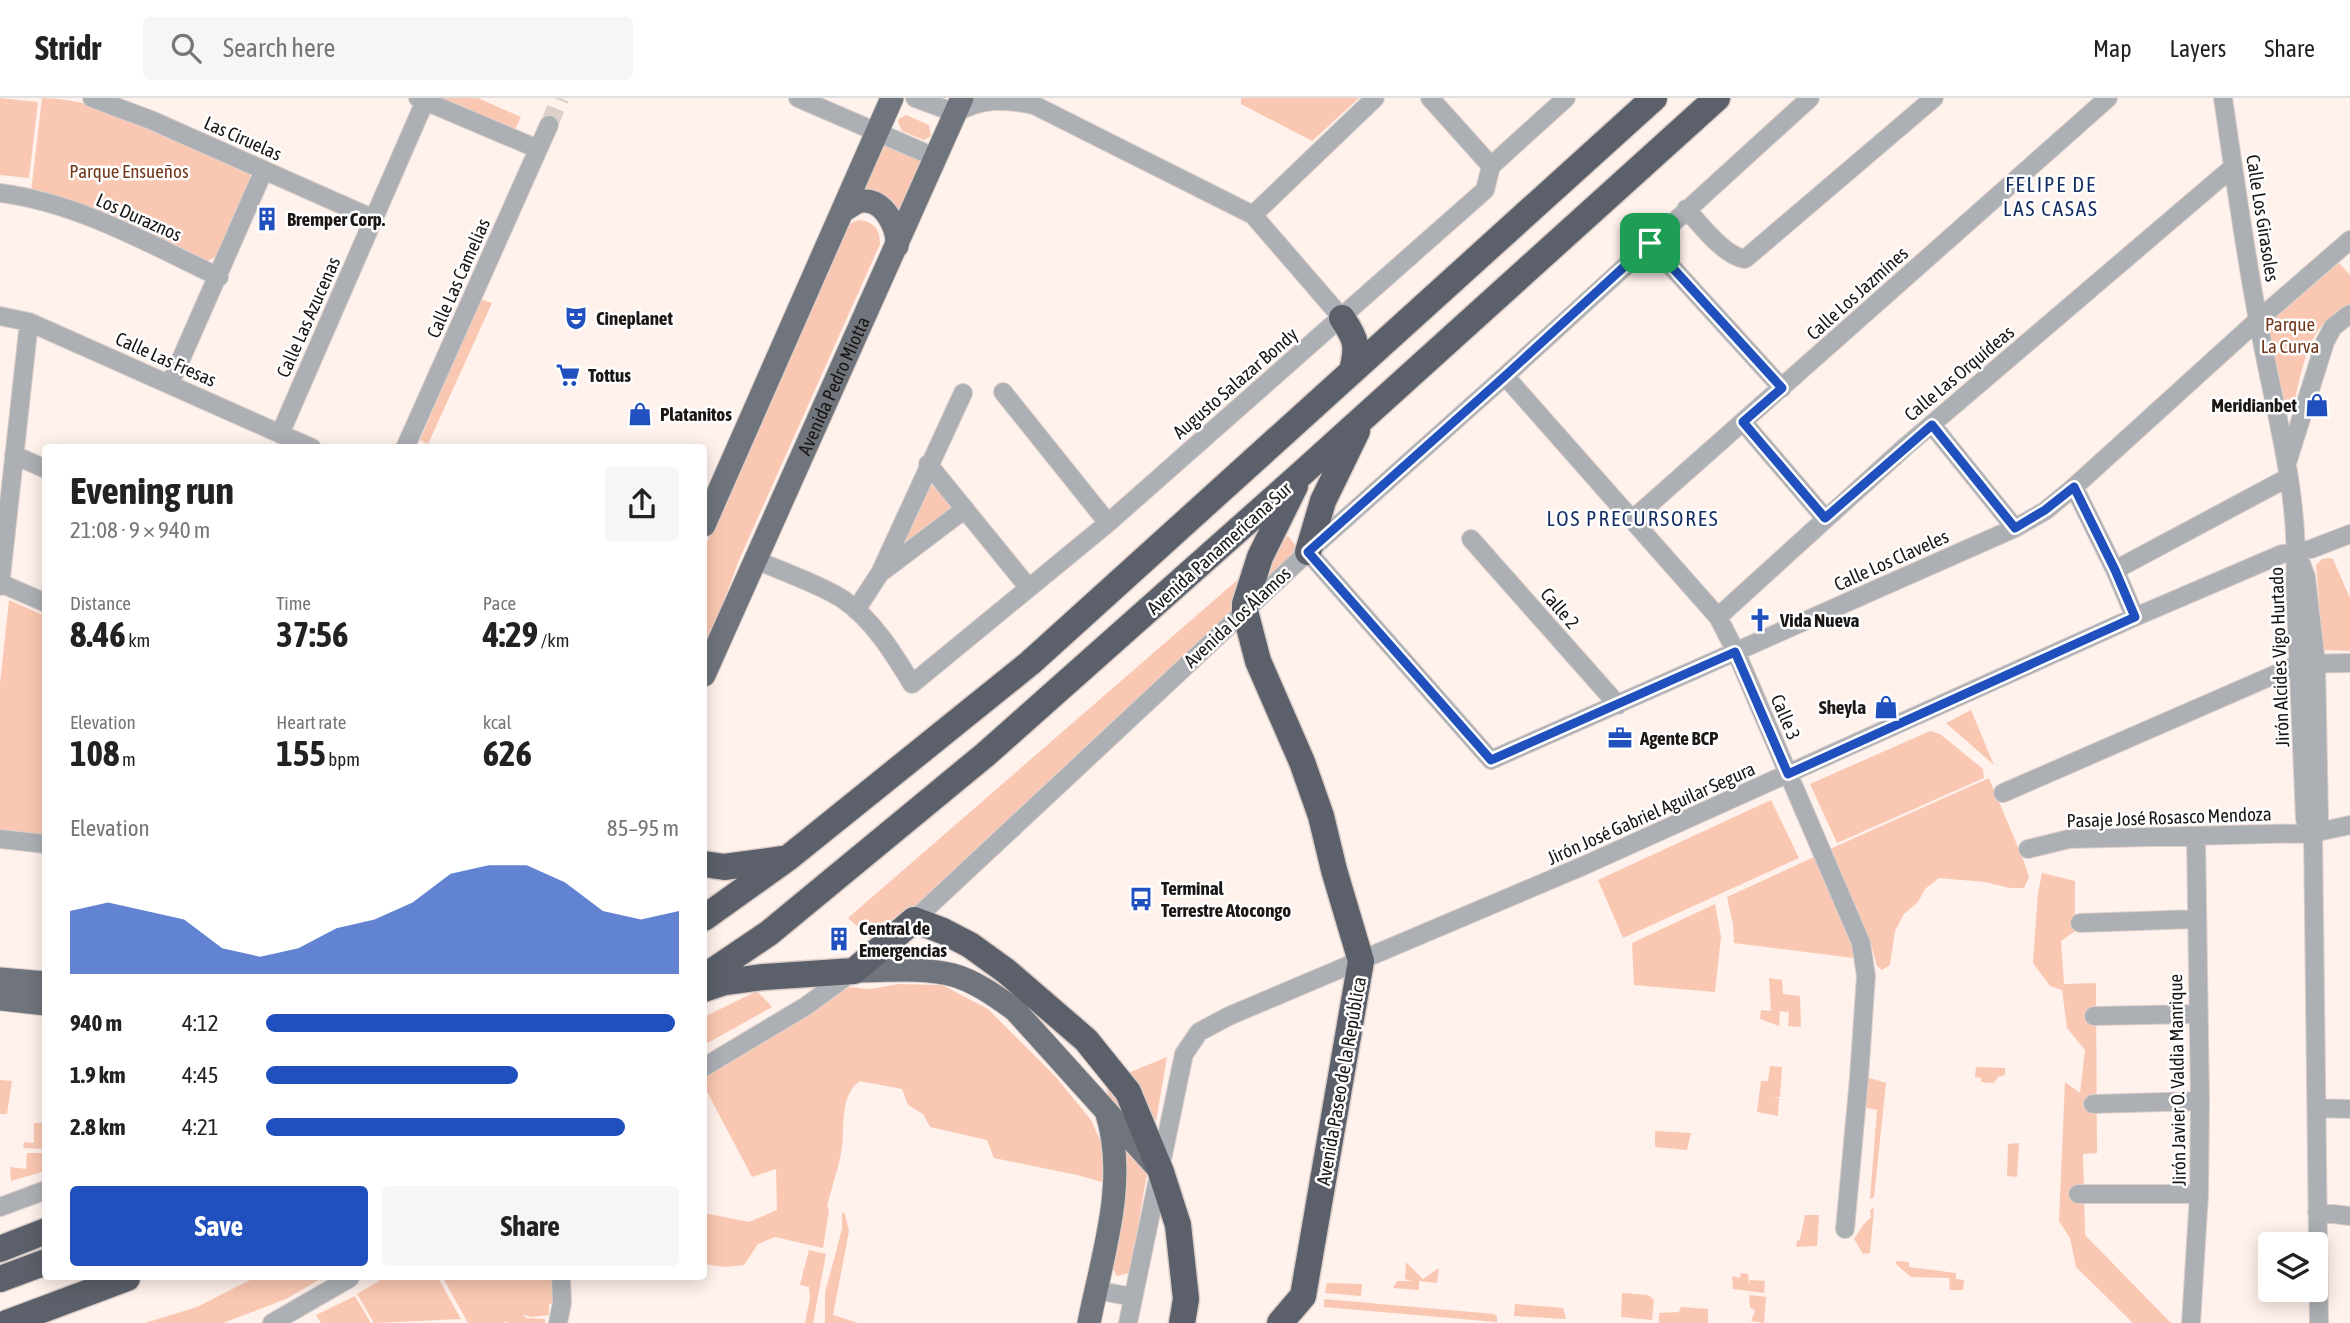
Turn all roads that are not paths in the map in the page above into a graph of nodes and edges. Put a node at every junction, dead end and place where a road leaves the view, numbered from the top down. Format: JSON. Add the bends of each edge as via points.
{"nodes":[{"id":1,"x":92,"y":98,"type":"edge"},
{"id":2,"x":798,"y":98,"type":"edge"},
{"id":3,"x":892,"y":98,"type":"edge"},
{"id":4,"x":915,"y":98,"type":"edge"},
{"id":5,"x":1375,"y":98,"type":"edge"},
{"id":6,"x":1430,"y":98,"type":"edge"},
{"id":7,"x":1566,"y":98,"type":"edge"},
{"id":8,"x":1654,"y":98,"type":"edge"},
{"id":9,"x":1717,"y":98,"type":"edge"},
{"id":10,"x":1810,"y":98,"type":"edge"},
{"id":11,"x":1934,"y":98,"type":"edge"},
{"id":12,"x":2108,"y":98,"type":"edge"},
{"id":13,"x":2223,"y":98,"type":"edge"},
{"id":14,"x":421,"y":100,"type":"edge"},
{"id":15,"x":1030,"y":102,"type":"edge"},
{"id":16,"x":959,"y":105,"type":"edge"},
{"id":17,"x":548,"y":125,"type":"tunnel mouth"},
{"id":18,"x":877,"y":133,"type":"junction"},
{"id":19,"x":538,"y":149,"type":"junction"},
{"id":20,"x":937,"y":158,"type":"junction"},
{"id":21,"x":1491,"y":166,"type":"junction"},
{"id":22,"x":2233,"y":167,"type":"junction"},
{"id":23,"x":264,"y":170,"type":"junction"},
{"id":24,"x":0,"y":193,"type":"edge"},
{"id":25,"x":1686,"y":209,"type":"junction"},
{"id":26,"x":843,"y":211,"type":"junction"},
{"id":27,"x":1253,"y":215,"type":"junction"},
{"id":28,"x":374,"y":219,"type":"junction"},
{"id":29,"x":2350,"y":240,"type":"edge"},
{"id":30,"x":1650,"y":243,"type":"junction"},
{"id":31,"x":897,"y":246,"type":"junction"},
{"id":32,"x":219,"y":276,"type":"junction"},
{"id":33,"x":2350,"y":314,"type":"edge"},
{"id":34,"x":0,"y":316,"type":"edge"},
{"id":35,"x":1342,"y":318,"type":"junction"},
{"id":36,"x":2258,"y":320,"type":"junction"},
{"id":37,"x":29,"y":322,"type":"junction"},
{"id":38,"x":1352,"y":371,"type":"junction"},
{"id":39,"x":1505,"y":376,"type":"junction"},
{"id":40,"x":170,"y":384,"type":"junction"},
{"id":41,"x":1782,"y":388,"type":"junction"},
{"id":42,"x":1003,"y":392,"type":"dead end"},
{"id":43,"x":962,"y":393,"type":"dead end"},
{"id":44,"x":2276,"y":414,"type":"junction"},
{"id":45,"x":1363,"y":417,"type":"junction"},
{"id":46,"x":2301,"y":417,"type":"junction"},
{"id":47,"x":1743,"y":422,"type":"junction"},
{"id":48,"x":1932,"y":425,"type":"junction"},
{"id":49,"x":280,"y":434,"type":"junction"},
{"id":50,"x":303,"y":444,"type":"edge"},
{"id":51,"x":407,"y":444,"type":"edge"},
{"id":52,"x":14,"y":455,"type":"junction"},
{"id":53,"x":928,"y":464,"type":"junction"},
{"id":54,"x":42,"y":466,"type":"edge"},
{"id":55,"x":2288,"y":470,"type":"junction"},
{"id":56,"x":1300,"y":475,"type":"junction"},
{"id":57,"x":2074,"y":487,"type":"junction"},
{"id":58,"x":965,"y":509,"type":"junction"},
{"id":59,"x":707,"y":518,"type":"edge"},
{"id":60,"x":1825,"y":518,"type":"junction"},
{"id":61,"x":1633,"y":519,"type":"junction"},
{"id":62,"x":1108,"y":523,"type":"junction"},
{"id":63,"x":2015,"y":528,"type":"junction"},
{"id":64,"x":2350,"y":534,"type":"edge"},
{"id":65,"x":1471,"y":539,"type":"dead end"},
{"id":66,"x":1308,"y":552,"type":"junction"},
{"id":67,"x":2297,"y":552,"type":"junction"},
{"id":68,"x":756,"y":560,"type":"junction"},
{"id":69,"x":2115,"y":570,"type":"junction"},
{"id":70,"x":880,"y":573,"type":"junction"},
{"id":71,"x":0,"y":584,"type":"edge"},
{"id":72,"x":1028,"y":587,"type":"junction"},
{"id":73,"x":42,"y":601,"type":"edge"},
{"id":74,"x":856,"y":610,"type":"junction"},
{"id":75,"x":1245,"y":611,"type":"junction"},
{"id":76,"x":1718,"y":617,"type":"junction"},
{"id":77,"x":2135,"y":617,"type":"junction"},
{"id":78,"x":1735,"y":652,"type":"junction"},
{"id":79,"x":2350,"y":663,"type":"edge"},
{"id":80,"x":2307,"y":664,"type":"junction"},
{"id":81,"x":707,"y":668,"type":"edge"},
{"id":82,"x":1618,"y":705,"type":"junction"},
{"id":83,"x":1788,"y":774,"type":"junction"},
{"id":84,"x":2003,"y":793,"type":"dead end"},
{"id":85,"x":2350,"y":825,"type":"edge"},
{"id":86,"x":2313,"y":833,"type":"junction"},
{"id":87,"x":2196,"y":837,"type":"junction"},
{"id":88,"x":0,"y":839,"type":"edge"},
{"id":89,"x":42,"y":844,"type":"edge"},
{"id":90,"x":2028,"y":849,"type":"dead end"},
{"id":91,"x":788,"y":858,"type":"junction"},
{"id":92,"x":707,"y":864,"type":"edge"},
{"id":93,"x":707,"y":916,"type":"edge"},
{"id":94,"x":2196,"y":919,"type":"junction"},
{"id":95,"x":914,"y":920,"type":"junction"},
{"id":96,"x":2080,"y":923,"type":"dead end"},
{"id":97,"x":1361,"y":961,"type":"junction"},
{"id":98,"x":854,"y":971,"type":"junction"},
{"id":99,"x":707,"y":975,"type":"edge"},
{"id":100,"x":0,"y":979,"type":"edge"},
{"id":101,"x":42,"y":983,"type":"edge"},
{"id":102,"x":707,"y":988,"type":"edge"},
{"id":103,"x":0,"y":999,"type":"edge"},
{"id":104,"x":42,"y":1004,"type":"edge"},
{"id":105,"x":2197,"y":1014,"type":"junction"},
{"id":106,"x":2094,"y":1016,"type":"dead end"},
{"id":107,"x":707,"y":1065,"type":"edge"},
{"id":108,"x":2200,"y":1101,"type":"junction"},
{"id":109,"x":2093,"y":1104,"type":"dead end"},
{"id":110,"x":1105,"y":1107,"type":"junction"},
{"id":111,"x":2317,"y":1108,"type":"junction"},
{"id":112,"x":2350,"y":1109,"type":"edge"},
{"id":113,"x":1161,"y":1172,"type":"junction"},
{"id":114,"x":42,"y":1191,"type":"edge"},
{"id":115,"x":2078,"y":1194,"type":"dead end"},
{"id":116,"x":2199,"y":1194,"type":"junction"},
{"id":117,"x":0,"y":1207,"type":"edge"},
{"id":118,"x":2317,"y":1212,"type":"junction"},
{"id":119,"x":2350,"y":1216,"type":"edge"},
{"id":120,"x":1845,"y":1229,"type":"dead end"},
{"id":121,"x":42,"y":1233,"type":"edge"},
{"id":122,"x":0,"y":1249,"type":"edge"},
{"id":123,"x":42,"y":1263,"type":"edge"},
{"id":124,"x":0,"y":1279,"type":"edge"},
{"id":125,"x":122,"y":1280,"type":"edge"},
{"id":126,"x":347,"y":1280,"type":"edge"},
{"id":127,"x":562,"y":1280,"type":"edge"},
{"id":128,"x":1096,"y":1290,"type":"junction"},
{"id":129,"x":1303,"y":1296,"type":"junction"},
{"id":130,"x":1133,"y":1297,"type":"junction"},
{"id":131,"x":1184,"y":1311,"type":"edge"},
{"id":132,"x":7,"y":1323,"type":"edge"},
{"id":133,"x":272,"y":1323,"type":"edge"},
{"id":134,"x":558,"y":1323,"type":"edge"},
{"id":135,"x":1089,"y":1323,"type":"edge"},
{"id":136,"x":1128,"y":1323,"type":"edge"},
{"id":137,"x":1280,"y":1323,"type":"edge"},
{"id":138,"x":1298,"y":1323,"type":"edge"},
{"id":139,"x":2191,"y":1323,"type":"edge"},
{"id":140,"x":2319,"y":1323,"type":"edge"}],
"edges":[{"from":1,"to":23,"type":"street","name":"Las Ciruelas"},
{"from":2,"to":18,"type":"street"},
{"from":3,"to":18,"type":"main road"},
{"from":4,"to":16,"type":"street"},
{"from":5,"to":27,"type":"street"},
{"from":6,"to":21,"type":"street"},
{"from":7,"to":21,"type":"street","name":"Augusto Salazar Bondy"},
{"from":8,"to":38,"type":"highway"},
{"from":9,"to":45,"type":"highway","name":"Avenida Panamericana Sur"},
{"from":10,"to":25,"type":"street","name":"Avenida Los Álamos"},
{"from":11,"to":25,"type":"street","via":[[1745,259],[1712,238]]},
{"from":12,"to":41,"type":"street","name":"Calle Los Jazmínes"},
{"from":13,"to":22,"type":"street","name":"Calle Los Girasoles"},
{"from":14,"to":19,"type":"street"},
{"from":14,"to":28,"type":"street","name":"Calle Las Azucenas"},
{"from":15,"to":16,"type":"street","via":[[995,99]]},
{"from":15,"to":27,"type":"street"},
{"from":16,"to":20,"type":"main road","name":"Avenida Pedro Miotta"},
{"from":17,"to":19,"type":"street","name":"Calle Las Camelias"},
{"from":18,"to":20,"type":"street"},
{"from":18,"to":26,"type":"main road"},
{"from":19,"to":51,"type":"street","name":"Calle Las Camelias"},
{"from":20,"to":31,"type":"main road","name":"Avenida Pedro Miotta"},
{"from":21,"to":35,"type":"street","name":"Augusto Salazar Bondy","via":[[1485,190]]},
{"from":22,"to":36,"type":"street","name":"Calle Los Girasoles"},
{"from":22,"to":48,"type":"street","name":"Calle Las Orquídeas"},
{"from":23,"to":28,"type":"street","name":"Las Ciruelas"},
{"from":23,"to":32,"type":"street"},
{"from":24,"to":32,"type":"street","name":"Los Duraznos","via":[[69,209]]},
{"from":25,"to":30,"type":"street","name":"Avenida Los Álamos"},
{"from":26,"to":31,"type":"main road","via":[[863,201],[872,202],[898,232]]},
{"from":26,"to":59,"type":"main road"},
{"from":27,"to":35,"type":"street"},
{"from":28,"to":49,"type":"street","name":"Calle Las Azucenas"},
{"from":29,"to":36,"type":"street","name":"Calle Los Claveles"},
{"from":30,"to":39,"type":"street","name":"Avenida Los Álamos"},
{"from":30,"to":41,"type":"street"},
{"from":31,"to":68,"type":"main road","name":"Avenida Pedro Miotta"},
{"from":32,"to":40,"type":"street"},
{"from":33,"to":46,"type":"street","via":[[2333,327],[2325,342]]},
{"from":34,"to":37,"type":"street","name":"Calle Las Fresas"},
{"from":35,"to":38,"type":"highway","via":[[1355,338]]},
{"from":35,"to":62,"type":"street","name":"Augusto Salazar Bondy"},
{"from":36,"to":44,"type":"street","name":"Calle Los Girasoles"},
{"from":36,"to":57,"type":"street","name":"Calle Los Claveles"},
{"from":37,"to":40,"type":"street","name":"Calle Las Fresas"},
{"from":37,"to":52,"type":"street"},
{"from":38,"to":91,"type":"highway","via":[[1030,663]]},
{"from":39,"to":61,"type":"street","name":"Calle 3"},
{"from":39,"to":66,"type":"street","name":"Avenida Los Álamos"},
{"from":40,"to":49,"type":"street","name":"Calle Las Fresas"},
{"from":41,"to":47,"type":"street","name":"Calle Los Jazmínes"},
{"from":42,"to":62,"type":"street"},
{"from":43,"to":53,"type":"street"},
{"from":44,"to":46,"type":"street","via":[[2288,422]]},
{"from":44,"to":55,"type":"street","name":"Calle Los Girasoles"},
{"from":45,"to":56,"type":"highway","name":"Avenida Panamericana Sur"},
{"from":45,"to":66,"type":"highway","via":[[1323,501]]},
{"from":46,"to":55,"type":"street"},
{"from":47,"to":60,"type":"street"},
{"from":47,"to":61,"type":"street","name":"Calle Los Jazmínes"},
{"from":48,"to":60,"type":"street","name":"Calle Las Orquídeas"},
{"from":48,"to":63,"type":"street"},
{"from":49,"to":50,"type":"street","name":"Calle Las Fresas"},
{"from":52,"to":54,"type":"street"},
{"from":52,"to":71,"type":"street"},
{"from":53,"to":58,"type":"street"},
{"from":53,"to":70,"type":"street"},
{"from":55,"to":67,"type":"street","name":"Calle Los Girasoles"},
{"from":55,"to":69,"type":"street"},
{"from":56,"to":75,"type":"highway","via":[[1260,557]]},
{"from":56,"to":99,"type":"highway","name":"Avenida Panamericana Sur","via":[[986,754],[769,933]]},
{"from":57,"to":63,"type":"street","name":"Calle Los Claveles"},
{"from":57,"to":69,"type":"street"},
{"from":58,"to":70,"type":"street"},
{"from":58,"to":72,"type":"street"},
{"from":60,"to":76,"type":"street","name":"Calle Las Orquídeas"},
{"from":61,"to":76,"type":"street","name":"Calle 3"},
{"from":62,"to":72,"type":"street","name":"Augusto Salazar Bondy"},
{"from":63,"to":78,"type":"street","name":"Calle Los Claveles"},
{"from":64,"to":67,"type":"street","name":"Jirón José Gabriel Aguilar Segura"},
{"from":65,"to":82,"type":"street","name":"Calle 2"},
{"from":66,"to":75,"type":"street","name":"Avenida Los Álamos"},
{"from":66,"to":82,"type":"street","name":"Calle Los Claveles","via":[[1491,760]]},
{"from":67,"to":77,"type":"street","name":"Jirón José Gabriel Aguilar Segura","via":[[2281,554]]},
{"from":67,"to":80,"type":"street","name":"Jirón Alcides Vigo Hurtado","via":[[2306,577]]},
{"from":68,"to":74,"type":"street","via":[[841,598]]},
{"from":68,"to":81,"type":"main road","name":"Avenida Pedro Miotta"},
{"from":69,"to":77,"type":"street"},
{"from":70,"to":74,"type":"street"},
{"from":71,"to":73,"type":"street"},
{"from":72,"to":74,"type":"street","name":"Augusto Salazar Bondy","via":[[912,684],[893,653]]},
{"from":75,"to":95,"type":"street","name":"Avenida Los Álamos"},
{"from":75,"to":97,"type":"highway","name":"Avenida Paseo de la República","via":[[1258,661],[1321,816]]},
{"from":76,"to":78,"type":"street","name":"Calle 3"},
{"from":77,"to":83,"type":"street","name":"Jirón José Gabriel Aguilar Segura"},
{"from":78,"to":82,"type":"street","name":"Calle Los Claveles"},
{"from":78,"to":83,"type":"street","name":"Calle 3"},
{"from":79,"to":80,"type":"street"},
{"from":80,"to":84,"type":"street"},
{"from":80,"to":86,"type":"street","name":"Jirón Alcides Vigo Hurtado","via":[[2305,819]]},
{"from":83,"to":97,"type":"street","name":"Jirón José Gabriel Aguilar Segura"},
{"from":83,"to":120,"type":"street","name":"Calle 3","via":[[1864,959]]},
{"from":85,"to":86,"type":"street","name":"Pasaje José Rosasco Mendoza"},
{"from":86,"to":87,"type":"street","name":"Pasaje José Rosasco Mendoza"},
{"from":86,"to":111,"type":"street","name":"Jirón Alcides Vigo Hurtado"},
{"from":87,"to":90,"type":"street","name":"Pasaje José Rosasco Mendoza","via":[[2068,839]]},
{"from":87,"to":94,"type":"street","name":"Jirón Javier O. Valdia Manrique"},
{"from":88,"to":89,"type":"street"},
{"from":91,"to":92,"type":"highway","via":[[724,867]]},
{"from":91,"to":93,"type":"highway"},
{"from":94,"to":96,"type":"street"},
{"from":94,"to":105,"type":"street","name":"Jirón Javier O. Valdia Manrique"},
{"from":95,"to":98,"type":"highway","name":"Avenida Los Álamos"},
{"from":95,"to":113,"type":"highway","via":[[970,945],[1086,1040],[1128,1092]]},
{"from":97,"to":113,"type":"street","name":"Jirón José Gabriel Aguilar Segura","via":[[1199,1032],[1184,1054]]},
{"from":97,"to":129,"type":"highway","name":"Avenida Paseo de la República"},
{"from":98,"to":102,"type":"highway","via":[[764,977]]},
{"from":98,"to":107,"type":"street","via":[[806,1006]]},
{"from":98,"to":110,"type":"main road","via":[[954,975],[993,994],[1015,1010]]},
{"from":100,"to":101,"type":"main road"},
{"from":103,"to":104,"type":"main road"},
{"from":105,"to":106,"type":"street"},
{"from":105,"to":108,"type":"street","name":"Jirón Javier O. Valdia Manrique"},
{"from":108,"to":109,"type":"street"},
{"from":108,"to":116,"type":"street","name":"Jirón Javier O. Valdia Manrique"},
{"from":110,"to":113,"type":"main road"},
{"from":110,"to":128,"type":"main road","via":[[1115,1153],[1113,1204]]},
{"from":111,"to":112,"type":"street"},
{"from":111,"to":118,"type":"street","name":"Jirón Alcides Vigo Hurtado"},
{"from":113,"to":130,"type":"street"},
{"from":113,"to":131,"type":"highway","via":[[1178,1225]]},
{"from":114,"to":117,"type":"street"},
{"from":115,"to":116,"type":"street"},
{"from":116,"to":139,"type":"street","name":"Jirón Javier O. Valdia Manrique"},
{"from":118,"to":119,"type":"street"},
{"from":118,"to":140,"type":"street","name":"Jirón Alcides Vigo Hurtado"},
{"from":121,"to":122,"type":"highway"},
{"from":123,"to":124,"type":"highway"},
{"from":125,"to":132,"type":"highway"},
{"from":126,"to":133,"type":"street"},
{"from":127,"to":134,"type":"street"},
{"from":128,"to":130,"type":"street"},
{"from":128,"to":135,"type":"main road"},
{"from":129,"to":137,"type":"highway"},
{"from":129,"to":138,"type":"main road","name":"Avenida Paseo de la República"},
{"from":130,"to":136,"type":"street"}]}
